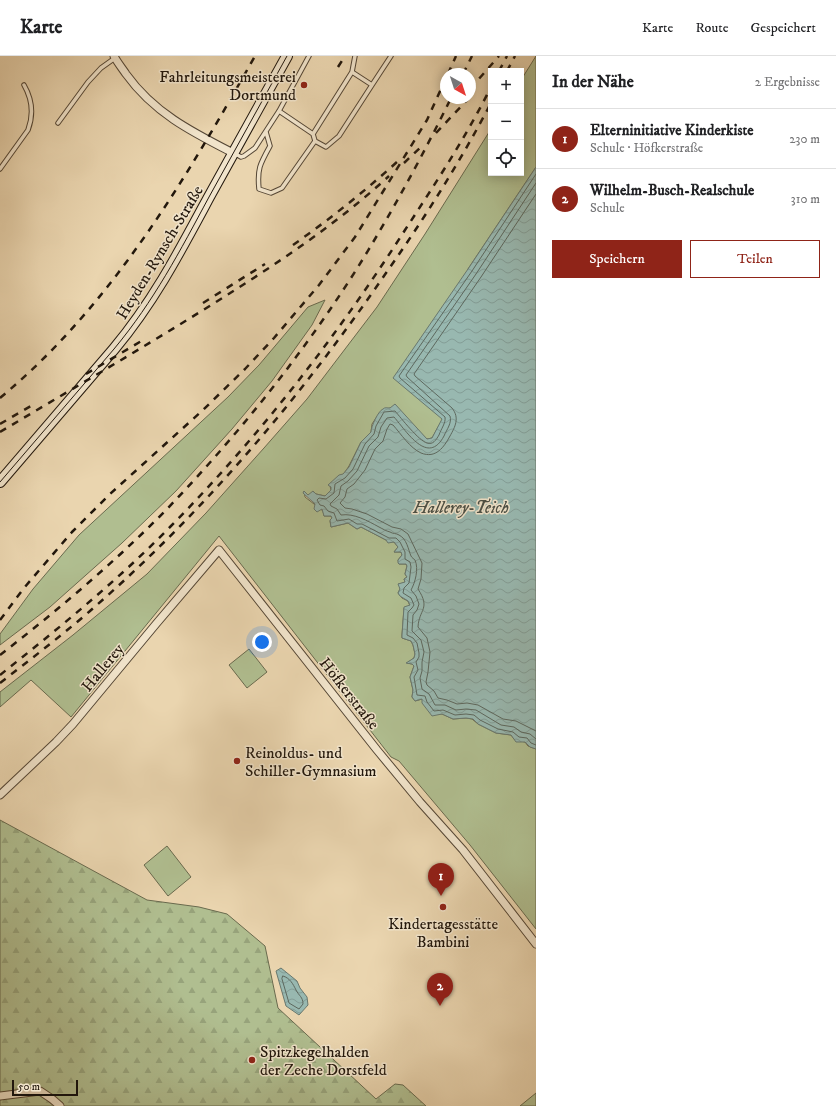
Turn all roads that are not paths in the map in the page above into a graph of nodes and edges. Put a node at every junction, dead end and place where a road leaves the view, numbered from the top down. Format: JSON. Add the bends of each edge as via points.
{"nodes":[{"id":1,"x":287,"y":56,"type":"edge"},
{"id":2,"x":309,"y":56,"type":"edge"},
{"id":3,"x":355,"y":56,"type":"edge"},
{"id":4,"x":391,"y":56,"type":"edge"},
{"id":5,"x":115,"y":57,"type":"edge"},
{"id":6,"x":352,"y":72,"type":"junction"},
{"id":7,"x":24,"y":85,"type":"dead end"},
{"id":8,"x":372,"y":85,"type":"junction"},
{"id":9,"x":279,"y":111,"type":"junction"},
{"id":10,"x":58,"y":123,"type":"dead end"},
{"id":11,"x":266,"y":132,"type":"junction"},
{"id":12,"x":313,"y":134,"type":"junction"},
{"id":13,"x":315,"y":141,"type":"junction"},
{"id":14,"x":233,"y":153,"type":"junction"},
{"id":15,"x":0,"y":169,"type":"edge"},
{"id":16,"x":0,"y":482,"type":"edge"},
{"id":17,"x":219,"y":550,"type":"joint"},
{"id":18,"x":0,"y":795,"type":"edge"},
{"id":19,"x":536,"y":944,"type":"edge"},
{"id":20,"x":0,"y":1096,"type":"edge"},
{"id":21,"x":60,"y":1106,"type":"edge"}],
"edges":[{"from":1,"to":14,"type":"main road","name":"Heyden-Rynsch-Straße"},
{"from":2,"to":9,"type":"lane"},
{"from":3,"to":6,"type":"lane"},
{"from":4,"to":8,"type":"lane"},
{"from":5,"to":10,"type":"lane","via":[[88,82]]},
{"from":5,"to":14,"type":"street","via":[[133,84],[156,107],[178,123]]},
{"from":6,"to":8,"type":"lane"},
{"from":6,"to":12,"type":"lane"},
{"from":7,"to":15,"type":"lane","via":[[32,110],[31,123]]},
{"from":8,"to":13,"type":"lane","via":[[340,136],[326,147]]},
{"from":9,"to":11,"type":"lane"},
{"from":9,"to":12,"type":"lane"},
{"from":11,"to":13,"type":"lane","via":[[270,146],[261,163],[259,189],[271,193],[282,188]]},
{"from":11,"to":14,"type":"lane","via":[[248,154],[241,157]]},
{"from":12,"to":13,"type":"lane"},
{"from":14,"to":16,"type":"main road","name":"Heyden-Rynsch-Straße","via":[[147,307]]},
{"from":17,"to":18,"type":"street","name":"Hallerey","via":[[73,724]]},
{"from":17,"to":19,"type":"street","name":"Höfkerstraße","via":[[380,754],[462,850]]},
{"from":20,"to":21,"type":"street","via":[[40,1091]]}]}
